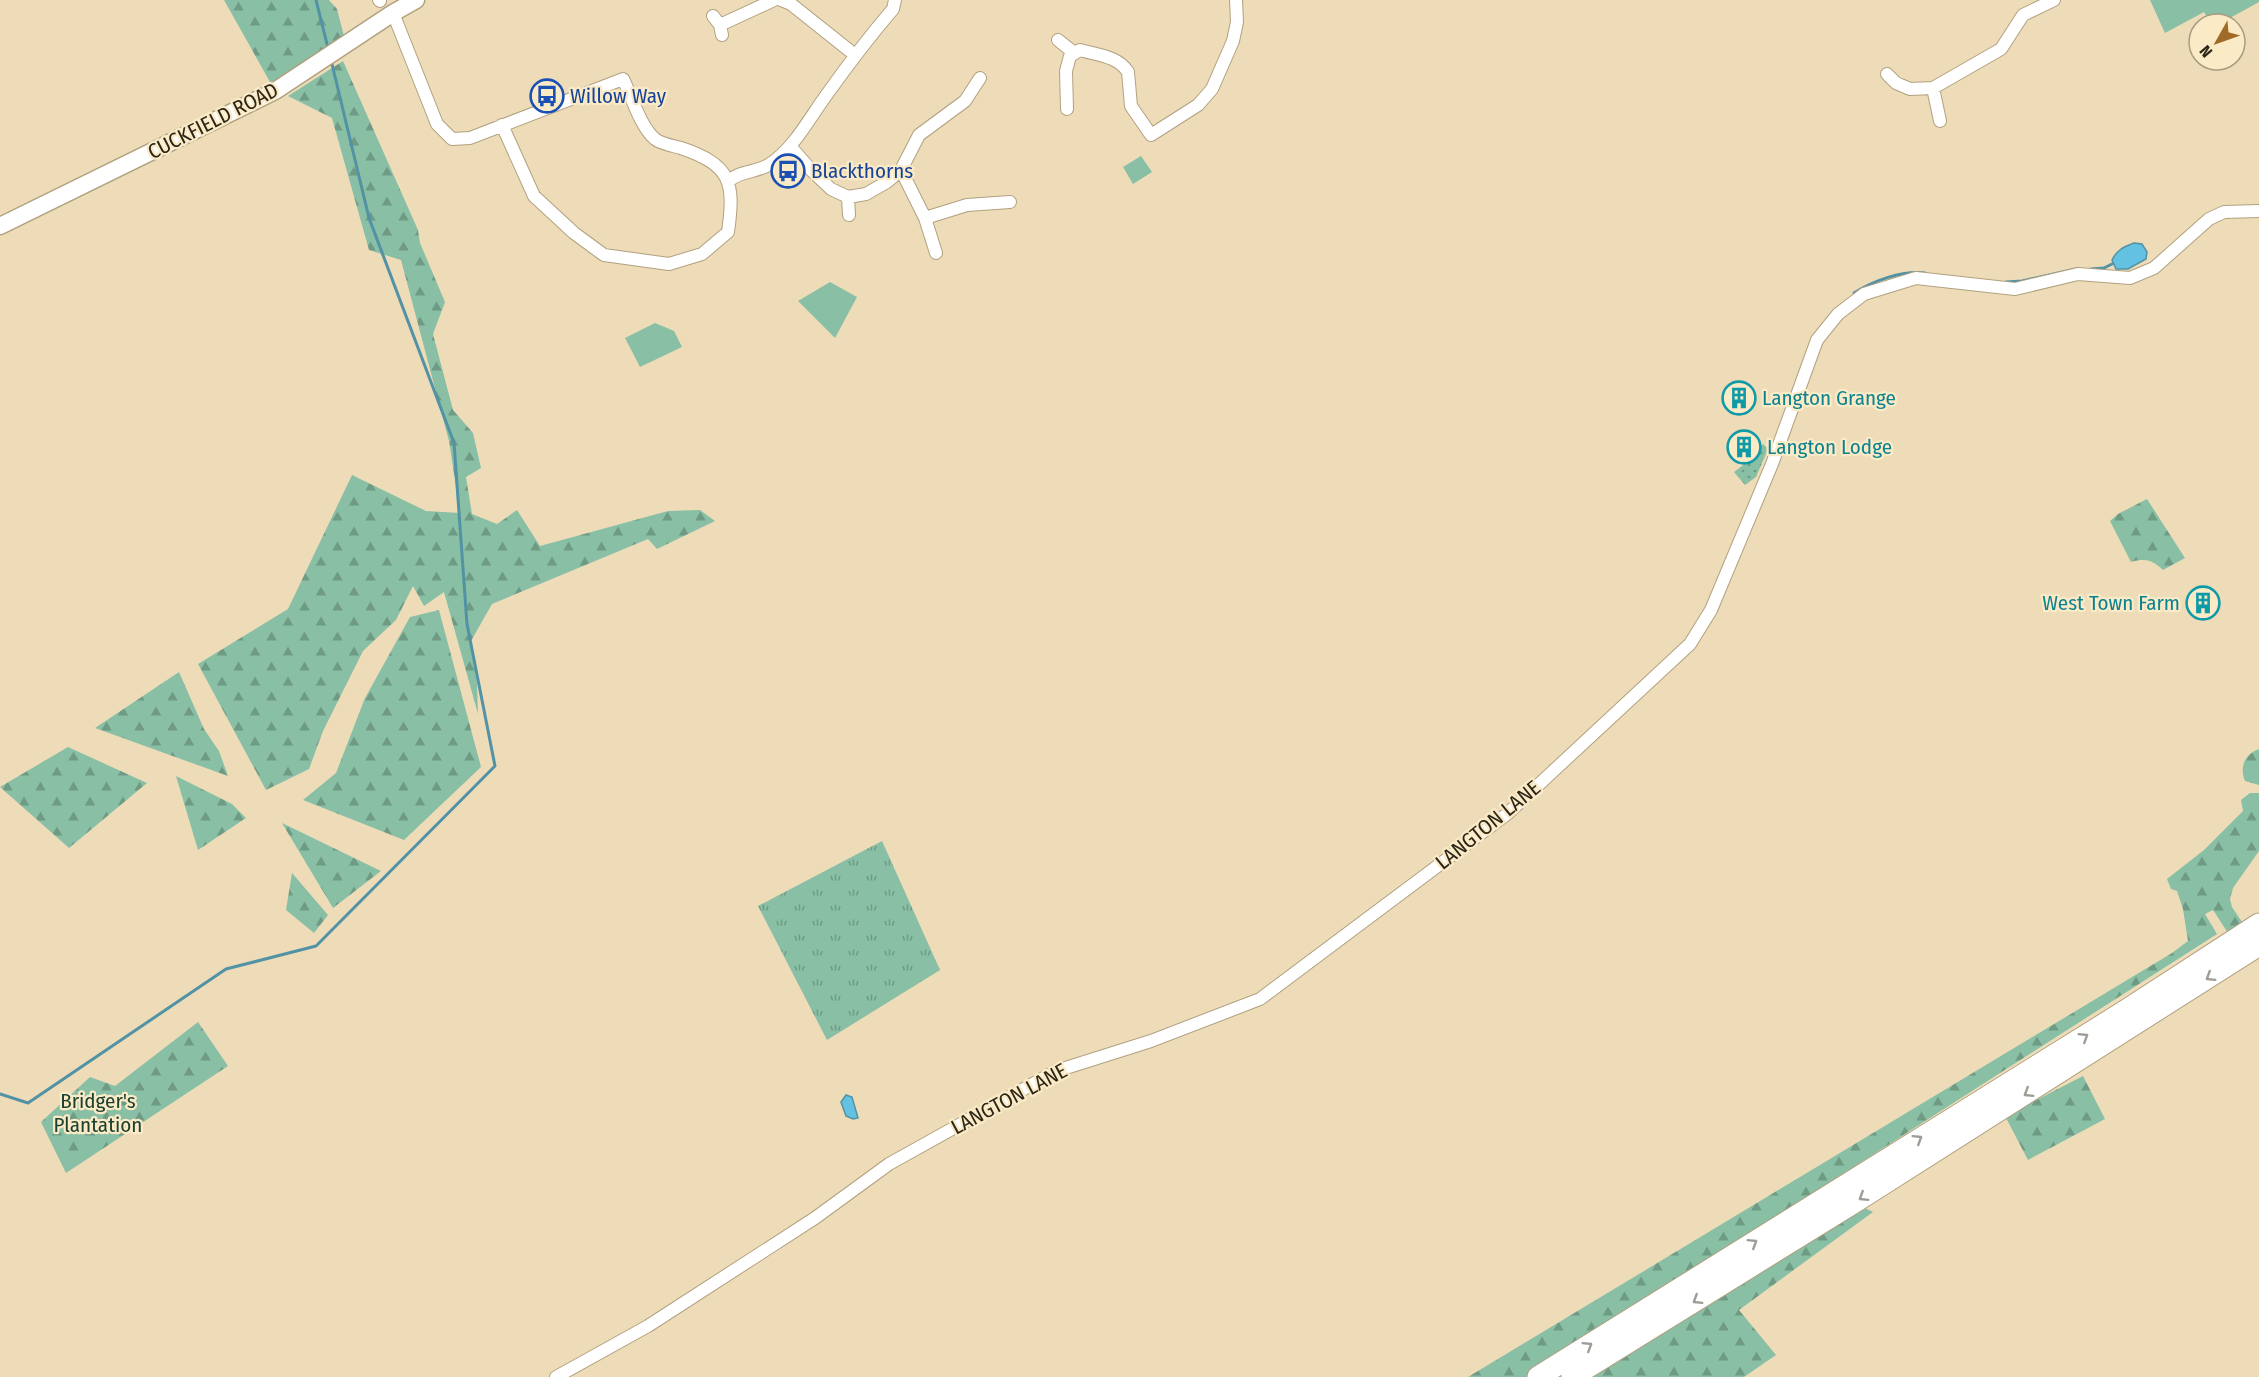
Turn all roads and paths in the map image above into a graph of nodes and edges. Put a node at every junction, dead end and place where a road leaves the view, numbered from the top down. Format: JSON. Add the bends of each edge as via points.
{"nodes":[{"id":1,"x":416,"y":0,"type":"edge"},
{"id":2,"x":774,"y":0,"type":"edge"},
{"id":3,"x":781,"y":0,"type":"edge"},
{"id":4,"x":895,"y":0,"type":"edge"},
{"id":5,"x":1236,"y":0,"type":"edge"},
{"id":6,"x":2054,"y":0,"type":"edge"},
{"id":7,"x":393,"y":13,"type":"junction"},
{"id":8,"x":718,"y":25,"type":"dead end"},
{"id":9,"x":1058,"y":40,"type":"dead end"},
{"id":10,"x":1073,"y":52,"type":"junction"},
{"id":11,"x":855,"y":55,"type":"junction"},
{"id":12,"x":1887,"y":74,"type":"dead end"},
{"id":13,"x":980,"y":78,"type":"dead end"},
{"id":14,"x":1933,"y":88,"type":"junction"},
{"id":15,"x":1070,"y":105,"type":"dead end"},
{"id":16,"x":1940,"y":121,"type":"dead end"},
{"id":17,"x":502,"y":125,"type":"junction"},
{"id":18,"x":790,"y":146,"type":"junction"},
{"id":19,"x":901,"y":170,"type":"junction"},
{"id":20,"x":729,"y":181,"type":"junction"},
{"id":21,"x":848,"y":197,"type":"junction"},
{"id":22,"x":1010,"y":202,"type":"dead end"},
{"id":23,"x":2259,"y":211,"type":"edge"},
{"id":24,"x":849,"y":215,"type":"dead end"},
{"id":25,"x":925,"y":218,"type":"junction"},
{"id":26,"x":0,"y":226,"type":"edge"},
{"id":27,"x":936,"y":253,"type":"dead end"},
{"id":28,"x":2259,"y":924,"type":"edge"},
{"id":29,"x":2259,"y":945,"type":"edge"},
{"id":30,"x":556,"y":1377,"type":"edge"},
{"id":31,"x":1538,"y":1377,"type":"edge"},
{"id":32,"x":1572,"y":1377,"type":"edge"}],
"edges":[{"from":1,"to":7,"type":"street","name":"CUCKFIELD ROAD"},
{"from":2,"to":8,"type":"street"},
{"from":3,"to":11,"type":"street"},
{"from":4,"to":11,"type":"street"},
{"from":5,"to":10,"type":"street","via":[[1233,42],[1212,89],[1198,105],[1146,138],[1131,106],[1128,72],[1121,63],[1080,50]]},
{"from":6,"to":14,"type":"street","via":[[2022,15],[2001,49]]},
{"from":7,"to":17,"type":"street","via":[[437,124],[452,139],[470,138]]},
{"from":7,"to":26,"type":"street","name":"CUCKFIELD ROAD","via":[[275,91]]},
{"from":9,"to":10,"type":"street"},
{"from":10,"to":15,"type":"street","via":[[1067,65]]},
{"from":11,"to":18,"type":"street"},
{"from":12,"to":14,"type":"street","via":[[1910,89]]},
{"from":13,"to":19,"type":"street","via":[[965,101],[920,135]]},
{"from":14,"to":16,"type":"street"},
{"from":17,"to":20,"type":"street","via":[[623,79],[645,127],[656,141],[702,155]]},
{"from":17,"to":20,"type":"street","via":[[534,196],[604,255],[669,264],[702,254],[728,231]]},
{"from":18,"to":20,"type":"street","via":[[770,164],[736,174]]},
{"from":18,"to":21,"type":"street","via":[[831,189]]},
{"from":19,"to":21,"type":"street","via":[[866,194]]},
{"from":19,"to":25,"type":"street"},
{"from":21,"to":24,"type":"street"},
{"from":22,"to":25,"type":"street","via":[[967,205]]},
{"from":23,"to":30,"type":"street","name":"LANGTON LANE","via":[[2224,212],[2209,219],[2154,268],[2130,278],[2078,274],[2015,289],[1916,278],[1864,294],[1838,314],[1817,340],[1772,464],[1711,610],[1690,644],[1507,814],[1260,999],[1151,1041],[1056,1071],[889,1164],[815,1218],[648,1326]]},
{"from":25,"to":27,"type":"street"},
{"from":31,"to":28,"type":"highway","one_way":true},
{"from":29,"to":32,"type":"highway","one_way":true}]}
